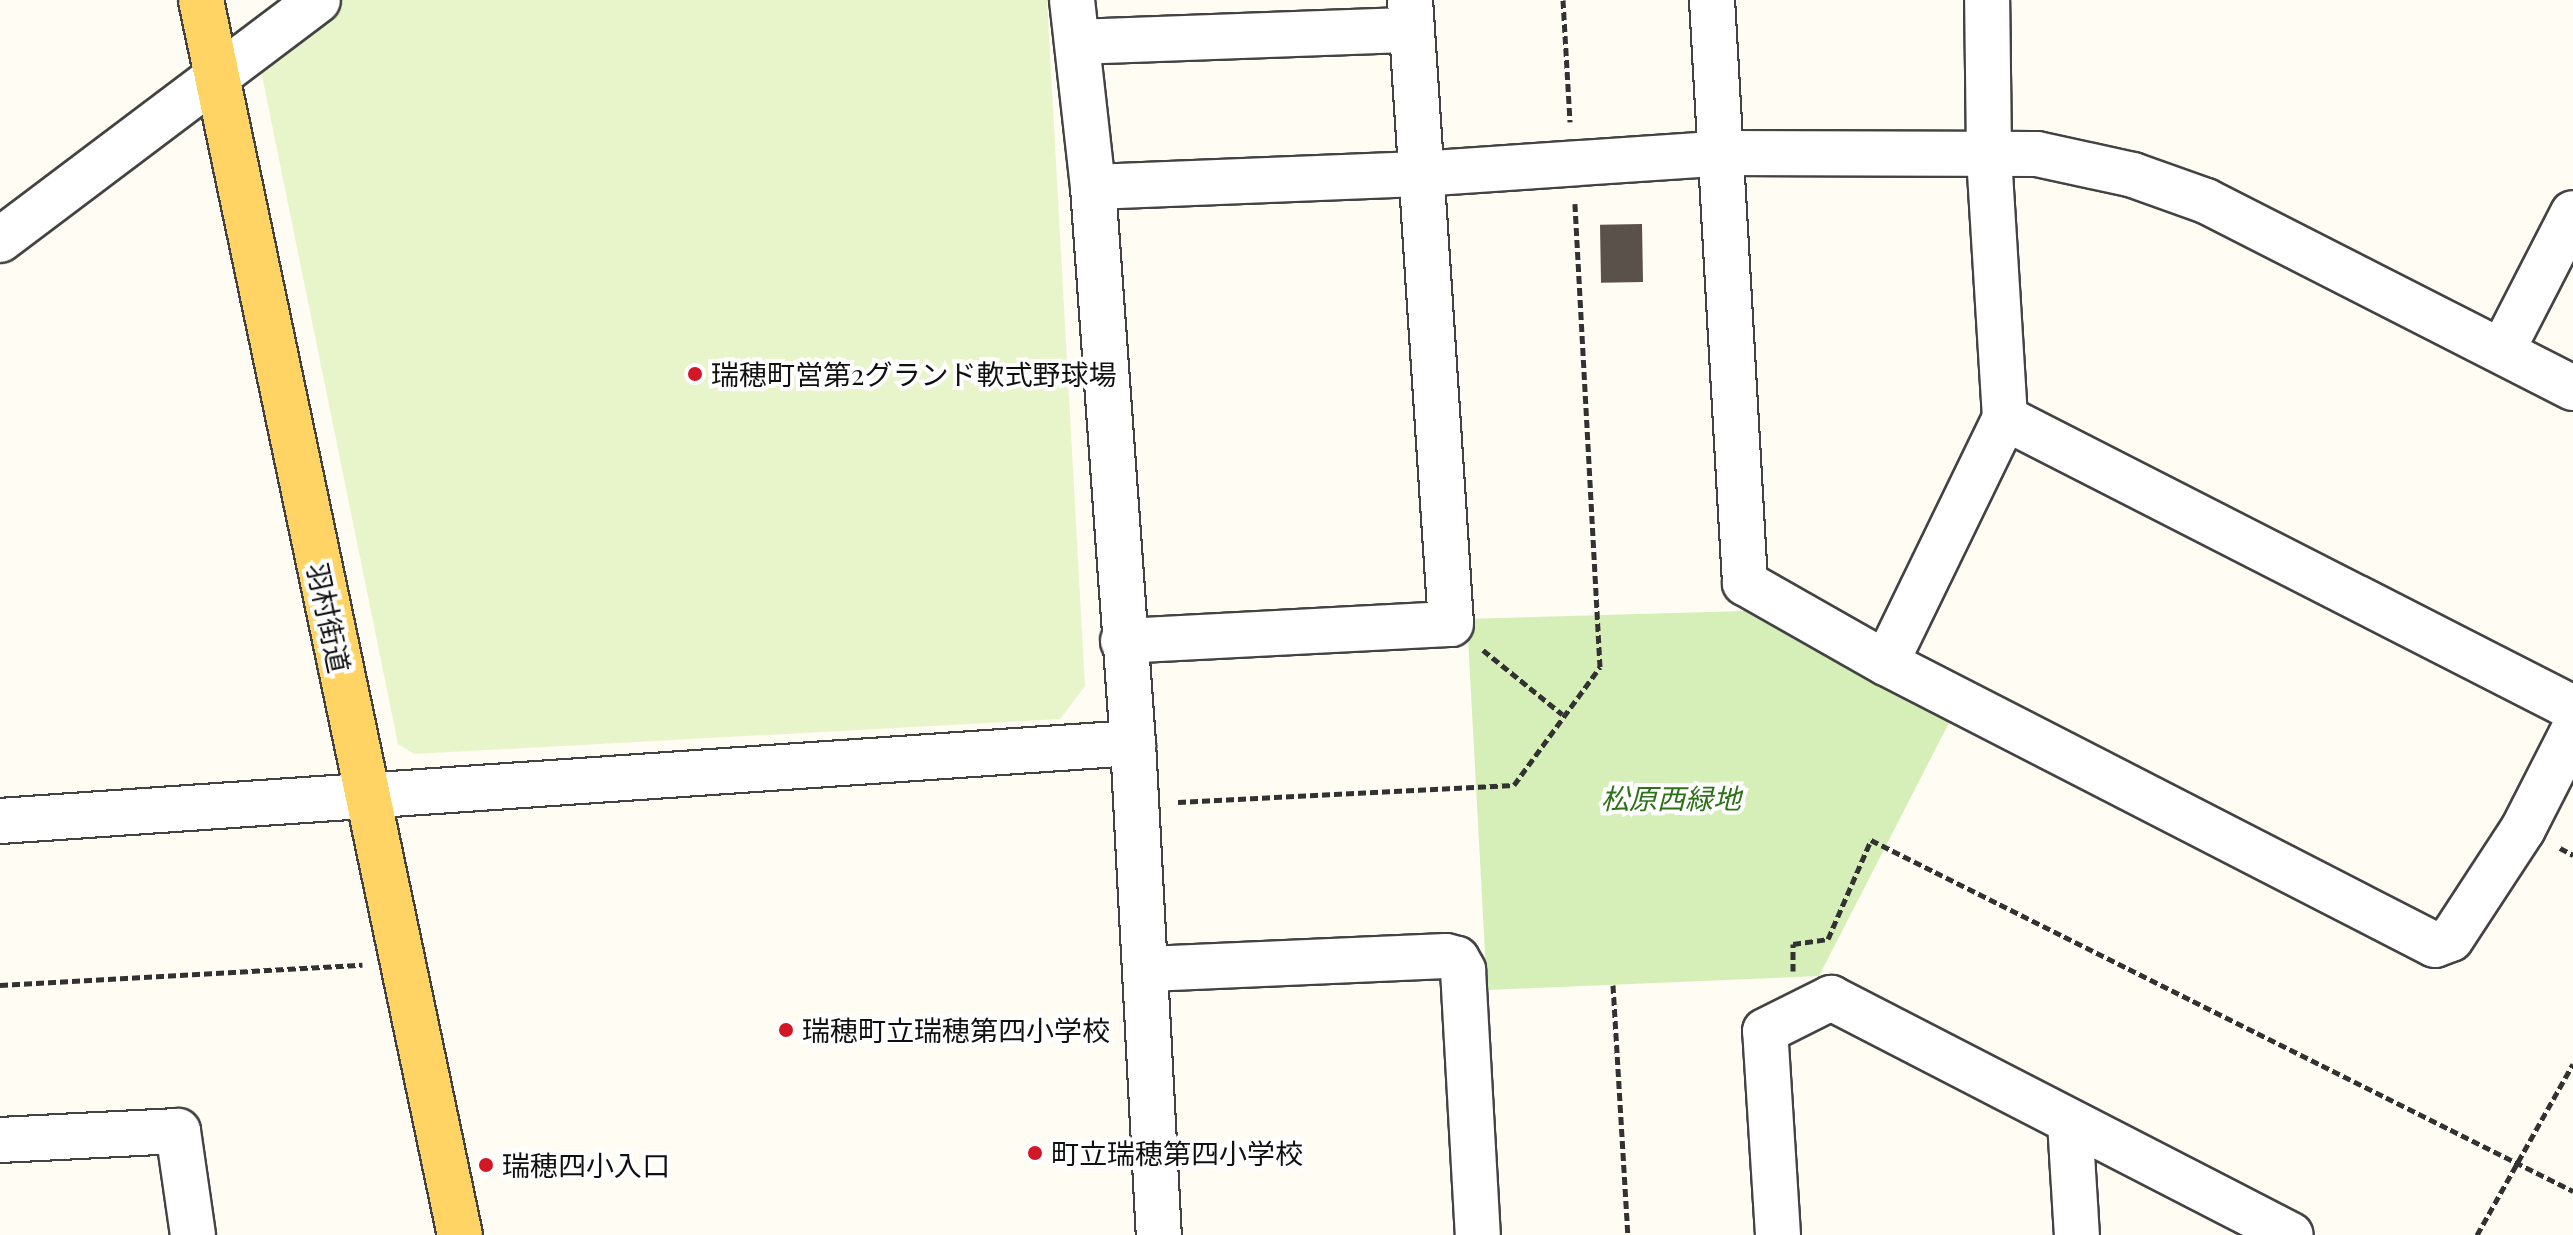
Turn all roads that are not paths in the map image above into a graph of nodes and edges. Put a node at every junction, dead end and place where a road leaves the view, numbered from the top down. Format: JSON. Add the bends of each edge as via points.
{"nodes":[{"id":1,"x":201,"y":0,"type":"edge"},
{"id":2,"x":318,"y":0,"type":"edge"},
{"id":3,"x":1712,"y":0,"type":"edge"},
{"id":4,"x":1987,"y":0,"type":"edge"},
{"id":5,"x":1411,"y":15,"type":"edge"},
{"id":6,"x":1074,"y":21,"type":"edge"},
{"id":7,"x":217,"y":79,"type":"junction"},
{"id":8,"x":1724,"y":153,"type":"junction"},
{"id":9,"x":1989,"y":153,"type":"junction"},
{"id":10,"x":1419,"y":174,"type":"junction"},
{"id":11,"x":1093,"y":187,"type":"junction"},
{"id":12,"x":2573,"y":213,"type":"edge"},
{"id":13,"x":0,"y":240,"type":"edge"},
{"id":14,"x":2502,"y":351,"type":"junction"},
{"id":15,"x":2573,"y":388,"type":"edge"},
{"id":16,"x":2005,"y":418,"type":"junction"},
{"id":17,"x":1123,"y":641,"type":"junction"},
{"id":18,"x":1886,"y":663,"type":"junction"},
{"id":19,"x":2573,"y":708,"type":"edge"},
{"id":20,"x":2573,"y":731,"type":"edge"},
{"id":21,"x":1133,"y":743,"type":"junction"},
{"id":22,"x":367,"y":797,"type":"junction"},
{"id":23,"x":0,"y":821,"type":"edge"},
{"id":24,"x":1148,"y":969,"type":"junction"},
{"id":25,"x":2070,"y":1122,"type":"junction"},
{"id":26,"x":0,"y":1140,"type":"edge"},
{"id":27,"x":193,"y":1235,"type":"edge"},
{"id":28,"x":460,"y":1235,"type":"edge"},
{"id":29,"x":1159,"y":1235,"type":"edge"},
{"id":30,"x":1478,"y":1235,"type":"edge"},
{"id":31,"x":1778,"y":1235,"type":"edge"},
{"id":32,"x":2077,"y":1235,"type":"edge"},
{"id":33,"x":2291,"y":1235,"type":"edge"}],
"edges":[{"from":1,"to":7,"type":"main road","name":"羽村街道"},
{"from":2,"to":7,"type":"street"},
{"from":3,"to":8,"type":"street"},
{"from":4,"to":9,"type":"street"},
{"from":5,"to":6,"type":"street"},
{"from":5,"to":10,"type":"street"},
{"from":6,"to":11,"type":"street"},
{"from":7,"to":13,"type":"street"},
{"from":7,"to":22,"type":"main road","name":"羽村街道"},
{"from":8,"to":9,"type":"street"},
{"from":8,"to":10,"type":"street"},
{"from":8,"to":18,"type":"street","via":[[1745,583]]},
{"from":9,"to":14,"type":"street","via":[[2088,163],[2172,187]]},
{"from":9,"to":16,"type":"street"},
{"from":10,"to":11,"type":"street"},
{"from":10,"to":17,"type":"street","via":[[1451,624]]},
{"from":11,"to":17,"type":"street"},
{"from":12,"to":14,"type":"street"},
{"from":14,"to":15,"type":"street"},
{"from":16,"to":18,"type":"street"},
{"from":16,"to":19,"type":"street"},
{"from":17,"to":21,"type":"street"},
{"from":18,"to":20,"type":"street","via":[[2435,945],[2451,939],[2523,829]]},
{"from":21,"to":22,"type":"street"},
{"from":21,"to":24,"type":"street"},
{"from":22,"to":23,"type":"street"},
{"from":22,"to":28,"type":"main road","name":"羽村街道"},
{"from":24,"to":29,"type":"street"},
{"from":24,"to":30,"type":"street","via":[[1457,959],[1463,970]]},
{"from":25,"to":31,"type":"street","via":[[1831,998],[1765,1031]]},
{"from":25,"to":32,"type":"street"},
{"from":25,"to":33,"type":"street"},
{"from":26,"to":27,"type":"street","via":[[178,1131]]}]}
